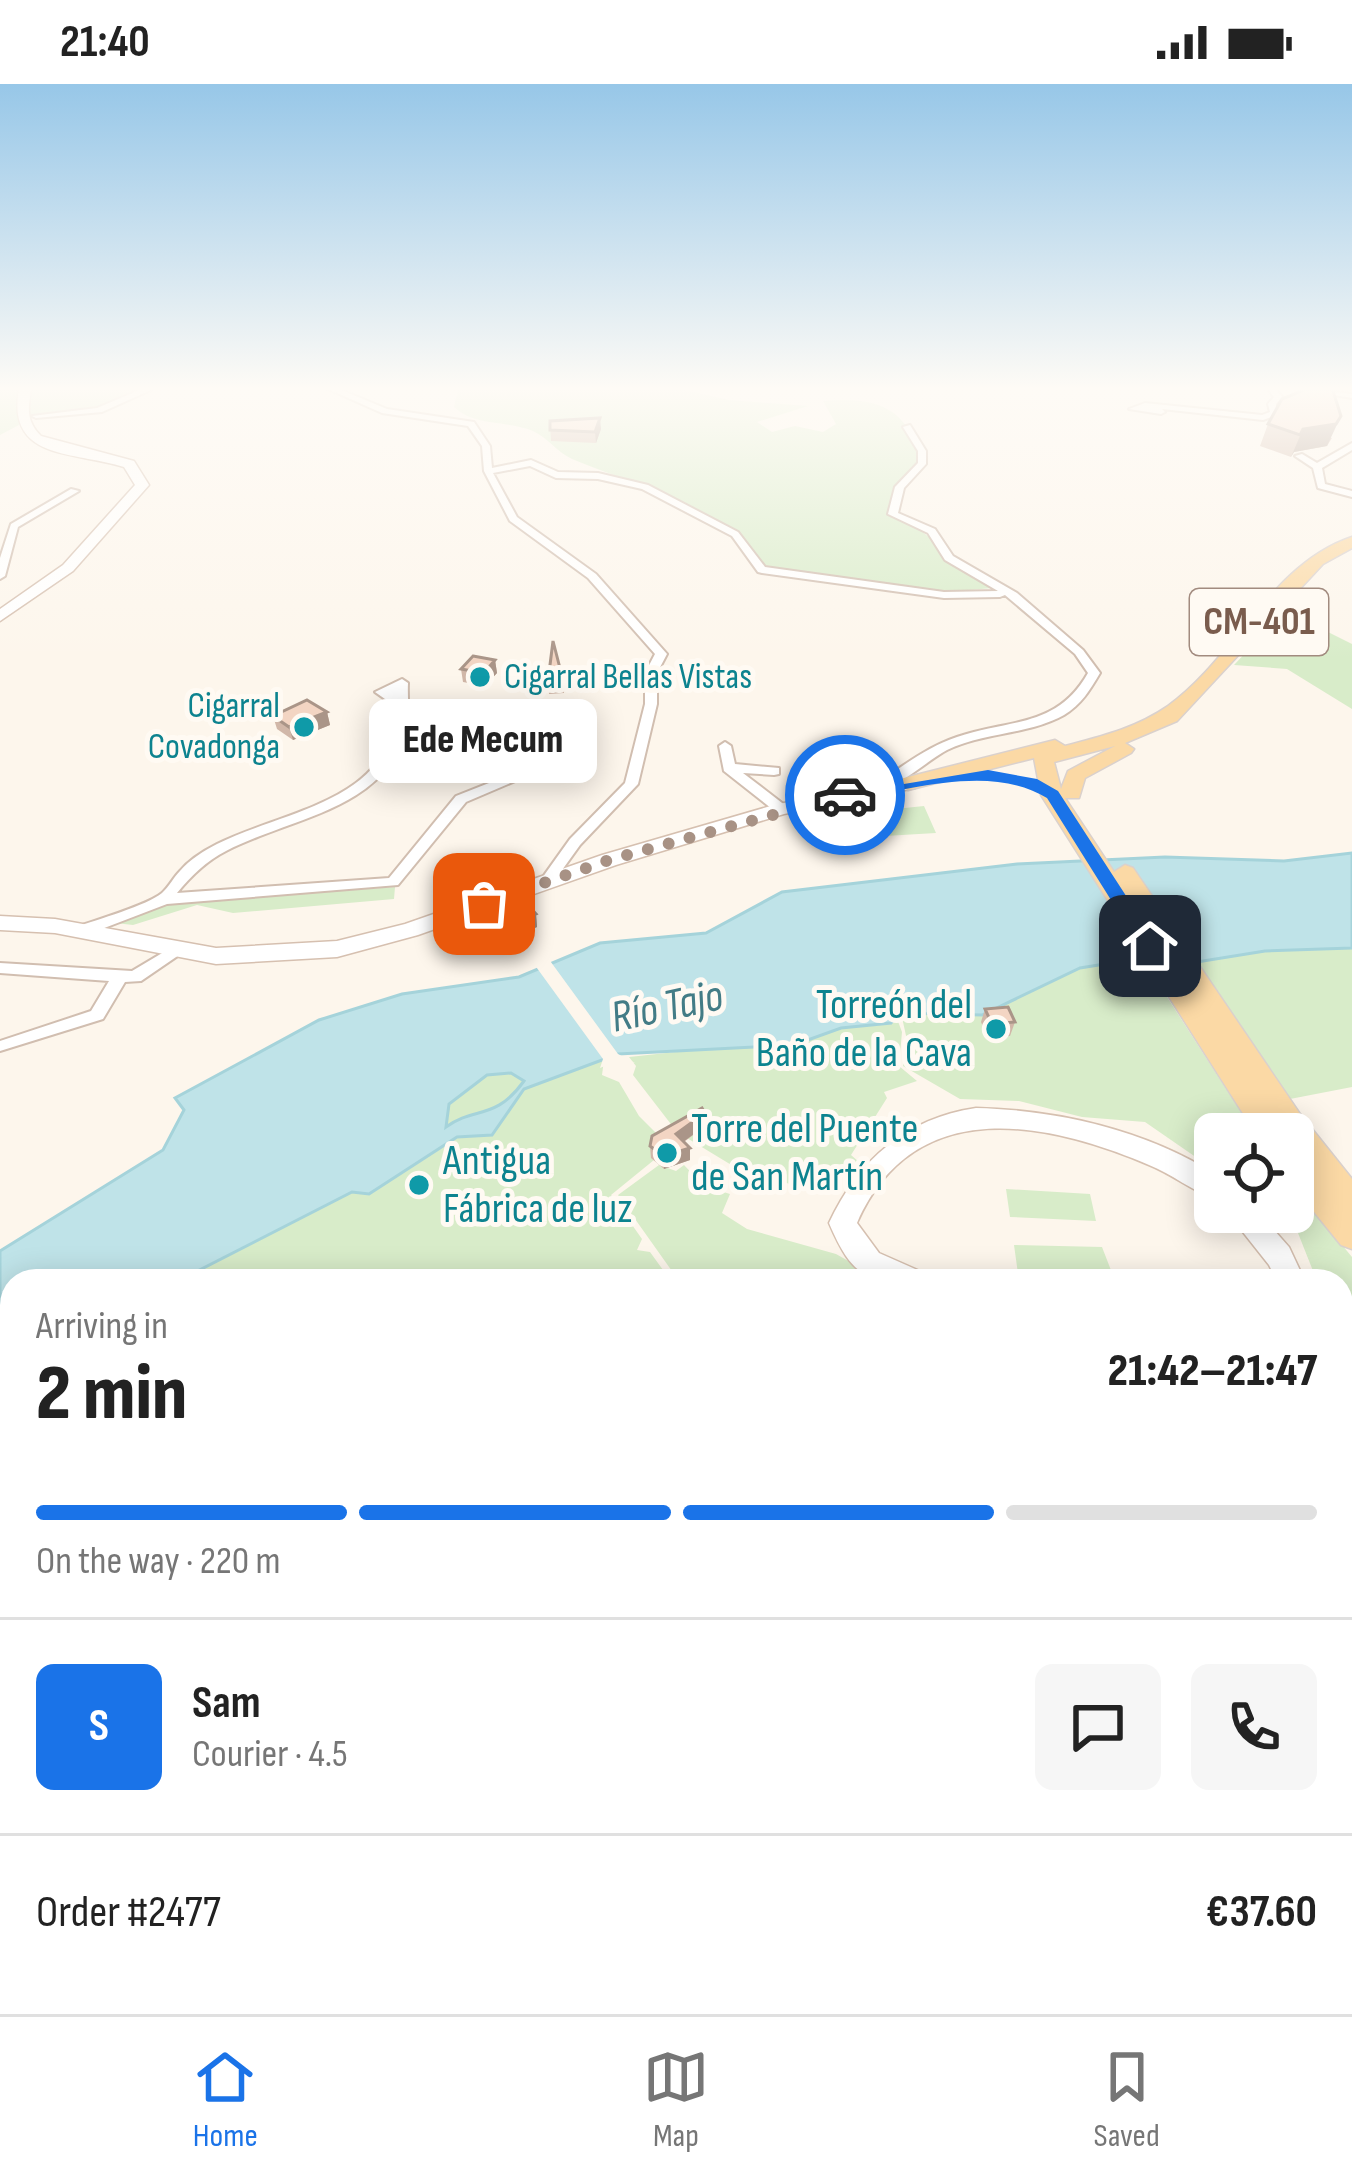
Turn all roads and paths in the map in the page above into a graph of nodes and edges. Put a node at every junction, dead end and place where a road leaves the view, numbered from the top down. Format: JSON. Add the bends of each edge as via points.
{"nodes":[{"id":1,"x":140,"y":479,"type":"edge"},
{"id":2,"x":492,"y":479,"type":"edge"},
{"id":3,"x":611,"y":479,"type":"edge"},
{"id":4,"x":908,"y":479,"type":"edge"},
{"id":5,"x":1320,"y":479,"type":"edge"},
{"id":6,"x":74,"y":490,"type":"dead end"},
{"id":7,"x":1352,"y":491,"type":"edge"},
{"id":8,"x":1352,"y":542,"type":"edge"},
{"id":9,"x":0,"y":576,"type":"edge"},
{"id":10,"x":1013,"y":595,"type":"junction"},
{"id":11,"x":0,"y":616,"type":"edge"},
{"id":12,"x":399,"y":703,"type":"dead end"},
{"id":13,"x":1180,"y":707,"type":"junction"},
{"id":14,"x":724,"y":746,"type":"dead end"},
{"id":15,"x":1120,"y":752,"type":"junction"},
{"id":16,"x":1019,"y":759,"type":"junction"},
{"id":17,"x":729,"y":768,"type":"junction"},
{"id":18,"x":537,"y":769,"type":"dead end"},
{"id":19,"x":1044,"y":769,"type":"junction"},
{"id":20,"x":774,"y":771,"type":"dead end"},
{"id":21,"x":999,"y":775,"type":"junction"},
{"id":22,"x":908,"y":784,"type":"junction"},
{"id":23,"x":880,"y":788,"type":"junction"},
{"id":24,"x":1062,"y":794,"type":"junction"},
{"id":25,"x":781,"y":809,"type":"junction"},
{"id":26,"x":547,"y":881,"type":"junction"},
{"id":27,"x":165,"y":899,"type":"junction"},
{"id":28,"x":0,"y":922,"type":"edge"},
{"id":29,"x":81,"y":932,"type":"junction"},
{"id":30,"x":174,"y":951,"type":"junction"},
{"id":31,"x":0,"y":968,"type":"edge"},
{"id":32,"x":119,"y":979,"type":"junction"},
{"id":33,"x":3,"y":1046,"type":"dead end"},
{"id":34,"x":1234,"y":1058,"type":"junction"},
{"id":35,"x":1261,"y":1113,"type":"edge"},
{"id":36,"x":1194,"y":1177,"type":"edge"},
{"id":37,"x":1314,"y":1190,"type":"edge"},
{"id":38,"x":1352,"y":1201,"type":"edge"},
{"id":39,"x":1260,"y":1233,"type":"edge"},
{"id":40,"x":1352,"y":1236,"type":"edge"},
{"id":41,"x":875,"y":1269,"type":"edge"},
{"id":42,"x":1286,"y":1269,"type":"edge"}],
"edges":[{"from":1,"to":11,"type":"main road","via":[[68,568]]},
{"from":2,"to":26,"type":"street","via":[[513,519],[592,576],[661,654],[631,784]]},
{"from":3,"to":10,"type":"street","via":[[645,487],[735,534],[762,571],[944,595]]},
{"from":4,"to":10,"type":"street","via":[[892,514],[932,531],[949,558]]},
{"from":5,"to":7,"type":"street","via":[[1321,486]]},
{"from":6,"to":9,"type":"street","via":[[14,526]]},
{"from":8,"to":13,"type":"main road","number":"CM-401","via":[[1317,560]]},
{"from":10,"to":23,"type":"street","via":[[1079,652],[1094,673],[1086,692],[1040,724],[961,740]]},
{"from":12,"to":27,"type":"street","via":[[399,737],[386,764],[323,807],[209,852],[177,877]]},
{"from":13,"to":15,"type":"main road","number":"CM-401"},
{"from":13,"to":16,"type":"main road","via":[[1123,732]]},
{"from":13,"to":19,"type":"main road","number":"CM-401","via":[[1133,735],[1052,755]]},
{"from":14,"to":17,"type":"street"},
{"from":15,"to":19,"type":"main road"},
{"from":15,"to":24,"type":"main road","number":"CM-401","via":[[1076,776]]},
{"from":16,"to":19,"type":"main road"},
{"from":16,"to":22,"type":"main road"},
{"from":17,"to":20,"type":"street"},
{"from":17,"to":25,"type":"street"},
{"from":18,"to":27,"type":"street","via":[[460,799],[393,882]]},
{"from":19,"to":21,"type":"main road"},
{"from":19,"to":24,"type":"main road"},
{"from":21,"to":22,"type":"main road"},
{"from":21,"to":24,"type":"main road"},
{"from":22,"to":23,"type":"main road"},
{"from":23,"to":25,"type":"main road"},
{"from":24,"to":34,"type":"main road"},
{"from":24,"to":34,"type":"main road","via":[[1107,846]]},
{"from":25,"to":26,"type":"main road"},
{"from":26,"to":30,"type":"main road","via":[[338,949]]},
{"from":27,"to":29,"type":"street"},
{"from":28,"to":29,"type":"main road"},
{"from":29,"to":30,"type":"main road"},
{"from":30,"to":32,"type":"street"},
{"from":31,"to":32,"type":"street"},
{"from":32,"to":33,"type":"street","via":[[97,1015]]},
{"from":34,"to":35,"type":"main road"},
{"from":34,"to":38,"type":"main road"},
{"from":36,"to":41,"type":"main road","via":[[1122,1141],[947,1122],[911,1141],[849,1205],[843,1222]]},
{"from":37,"to":40,"type":"main road"},
{"from":39,"to":42,"type":"main road"}]}
